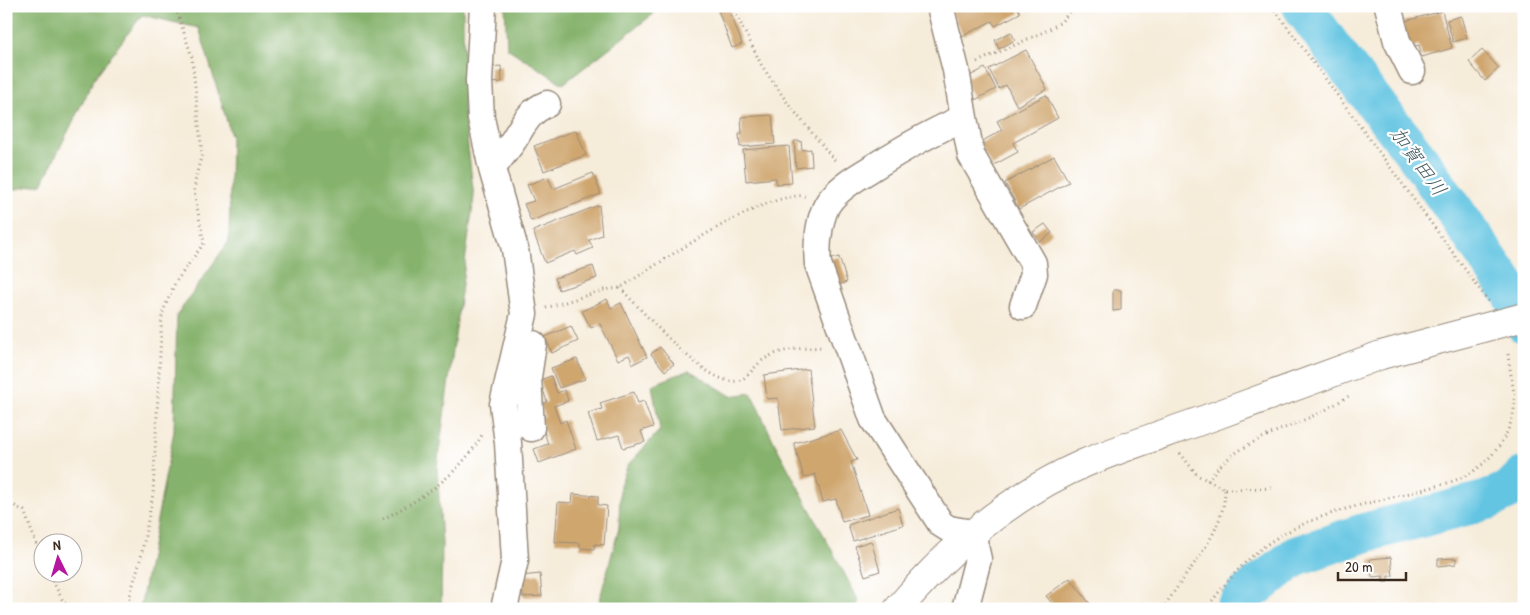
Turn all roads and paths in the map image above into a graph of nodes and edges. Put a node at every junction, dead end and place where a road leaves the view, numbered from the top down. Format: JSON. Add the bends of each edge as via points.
{"nodes":[{"id":1,"x":176,"y":6,"type":"edge"},
{"id":2,"x":483,"y":6,"type":"edge"},
{"id":3,"x":732,"y":6,"type":"edge"},
{"id":4,"x":940,"y":6,"type":"edge"},
{"id":5,"x":1075,"y":6,"type":"edge"},
{"id":6,"x":1272,"y":6,"type":"edge"},
{"id":7,"x":1388,"y":6,"type":"edge"},
{"id":8,"x":956,"y":70,"type":"junction"},
{"id":9,"x":1412,"y":71,"type":"dead end"},
{"id":10,"x":547,"y":104,"type":"dead end"},
{"id":11,"x":964,"y":118,"type":"junction"},
{"id":12,"x":492,"y":169,"type":"junction"},
{"id":13,"x":851,"y":181,"type":"junction"},
{"id":14,"x":831,"y":199,"type":"junction"},
{"id":15,"x":620,"y":288,"type":"junction"},
{"id":16,"x":1489,"y":303,"type":"dead end"},
{"id":17,"x":1023,"y":306,"type":"dead end"},
{"id":18,"x":524,"y":314,"type":"junction"},
{"id":19,"x":1524,"y":317,"type":"edge"},
{"id":20,"x":845,"y":345,"type":"junction"},
{"id":21,"x":1508,"y":353,"type":"dead end"},
{"id":22,"x":1370,"y":360,"type":"junction"},
{"id":23,"x":502,"y":404,"type":"junction"},
{"id":24,"x":531,"y":428,"type":"dead end"},
{"id":25,"x":1180,"y":453,"type":"dead end"},
{"id":26,"x":1208,"y":481,"type":"junction"},
{"id":27,"x":1272,"y":488,"type":"dead end"},
{"id":28,"x":1225,"y":489,"type":"junction"},
{"id":29,"x":6,"y":501,"type":"edge"},
{"id":30,"x":383,"y":519,"type":"dead end"},
{"id":31,"x":32,"y":532,"type":"edge"},
{"id":32,"x":972,"y":532,"type":"junction"},
{"id":33,"x":53,"y":582,"type":"edge"},
{"id":34,"x":71,"y":609,"type":"edge"},
{"id":35,"x":126,"y":609,"type":"edge"},
{"id":36,"x":504,"y":609,"type":"edge"},
{"id":37,"x":898,"y":609,"type":"edge"},
{"id":38,"x":965,"y":609,"type":"edge"},
{"id":39,"x":1163,"y":609,"type":"edge"},
{"id":40,"x":1206,"y":609,"type":"edge"}],
"edges":[{"from":1,"to":35,"type":"path","via":[[192,57],[202,154],[194,191],[204,243],[174,283],[162,314],[153,494]]},
{"from":2,"to":12,"type":"street","via":[[479,81],[481,118]]},
{"from":3,"to":13,"type":"path","via":[[762,66],[789,105]]},
{"from":4,"to":8,"type":"street"},
{"from":5,"to":8,"type":"path","via":[[1061,22],[1048,30]]},
{"from":6,"to":16,"type":"path"},
{"from":7,"to":9,"type":"street","via":[[1397,41]]},
{"from":8,"to":11,"type":"street"},
{"from":10,"to":12,"type":"street","via":[[523,121],[512,143]]},
{"from":11,"to":13,"type":"street","via":[[933,131]]},
{"from":11,"to":17,"type":"street","via":[[971,155],[1033,263],[1034,274]]},
{"from":12,"to":18,"type":"street","via":[[515,249]]},
{"from":13,"to":14,"type":"street"},
{"from":14,"to":15,"type":"path","via":[[798,196],[759,207],[697,240]]},
{"from":14,"to":20,"type":"street","via":[[816,245],[818,264]]},
{"from":15,"to":18,"type":"path"},
{"from":15,"to":20,"type":"path","via":[[685,356],[732,381],[744,378],[762,361],[787,349]]},
{"from":18,"to":23,"type":"street"},
{"from":18,"to":24,"type":"street","via":[[534,334],[528,377]]},
{"from":19,"to":22,"type":"street","bridge":true},
{"from":20,"to":32,"type":"street","via":[[873,419],[941,524]]},
{"from":21,"to":40,"type":"path","via":[[1514,409],[1504,439],[1488,461],[1467,475],[1325,515],[1292,529],[1248,559]]},
{"from":22,"to":26,"type":"path","via":[[1353,393],[1231,457],[1216,469]]},
{"from":22,"to":32,"type":"street","via":[[1085,464],[1039,487]]},
{"from":23,"to":30,"type":"path","via":[[476,447],[455,472],[412,504]]},
{"from":23,"to":36,"type":"street","via":[[508,444],[515,560]]},
{"from":25,"to":26,"type":"path","via":[[1197,475]]},
{"from":26,"to":28,"type":"path"},
{"from":27,"to":28,"type":"path"},
{"from":28,"to":39,"type":"path","via":[[1225,503],[1215,532]]},
{"from":29,"to":31,"type":"path","via":[[24,511]]},
{"from":32,"to":37,"type":"street"},
{"from":32,"to":38,"type":"street","via":[[978,559]]},
{"from":33,"to":34,"type":"path"}]}
